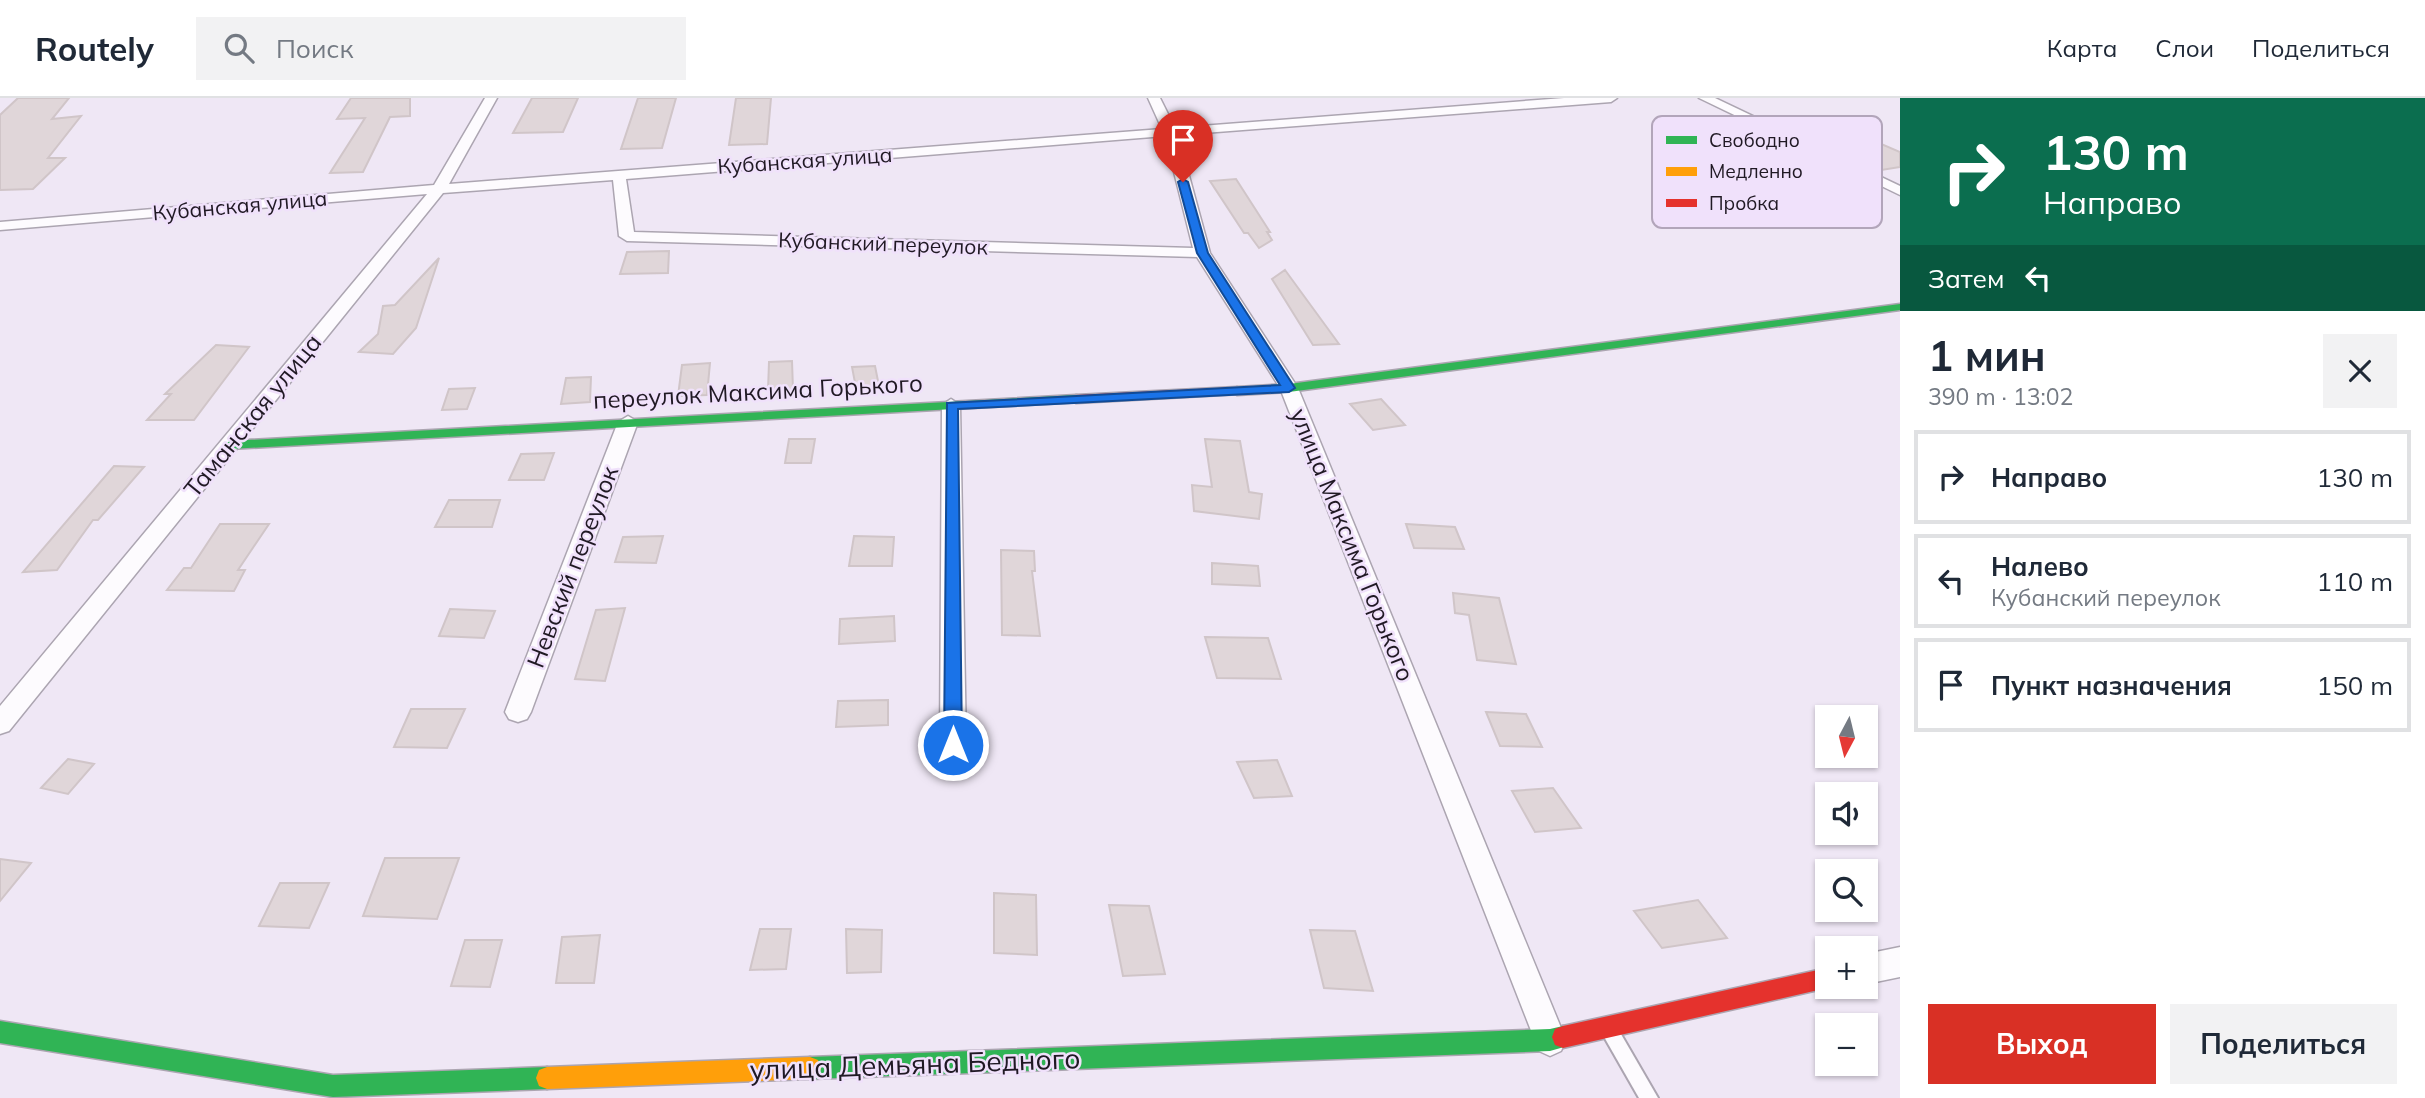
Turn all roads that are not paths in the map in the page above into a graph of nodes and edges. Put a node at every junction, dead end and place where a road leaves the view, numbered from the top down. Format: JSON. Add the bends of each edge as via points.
{"nodes":[{"id":1,"x":491,"y":98,"type":"edge"},
{"id":2,"x":1154,"y":98,"type":"edge"},
{"id":3,"x":1611,"y":98,"type":"edge"},
{"id":4,"x":1705,"y":98,"type":"edge"},
{"id":5,"x":1743,"y":116,"type":"edge"},
{"id":6,"x":1171,"y":134,"type":"junction"},
{"id":7,"x":619,"y":175,"type":"junction"},
{"id":8,"x":1882,"y":182,"type":"edge"},
{"id":9,"x":439,"y":189,"type":"junction"},
{"id":10,"x":1900,"y":191,"type":"edge"},
{"id":11,"x":0,"y":226,"type":"edge"},
{"id":12,"x":1202,"y":253,"type":"junction"},
{"id":13,"x":1900,"y":307,"type":"edge"},
{"id":14,"x":1289,"y":388,"type":"junction"},
{"id":15,"x":951,"y":405,"type":"junction"},
{"id":16,"x":628,"y":422,"type":"junction"},
{"id":17,"x":230,"y":445,"type":"junction"},
{"id":18,"x":518,"y":712,"type":"dead end"},
{"id":19,"x":0,"y":724,"type":"edge"},
{"id":20,"x":953,"y":745,"type":"dead end"},
{"id":21,"x":1900,"y":962,"type":"edge"},
{"id":22,"x":1878,"y":967,"type":"edge"},
{"id":23,"x":1815,"y":981,"type":"edge"},
{"id":24,"x":1608,"y":1028,"type":"junction"},
{"id":25,"x":0,"y":1032,"type":"edge"},
{"id":26,"x":1550,"y":1040,"type":"junction"},
{"id":27,"x":1649,"y":1098,"type":"edge"}],
"edges":[{"from":1,"to":9,"type":"street","name":"Таманская улица"},
{"from":2,"to":6,"type":"street"},
{"from":3,"to":6,"type":"street","name":"Кубанская улица"},
{"from":4,"to":5,"type":"street"},
{"from":6,"to":7,"type":"street","name":"Кубанская улица"},
{"from":6,"to":12,"type":"street"},
{"from":7,"to":9,"type":"street","name":"Кубанская улица"},
{"from":7,"to":12,"type":"street","name":"Кубанский переулок","via":[[627,236]]},
{"from":8,"to":10,"type":"street"},
{"from":9,"to":11,"type":"street","name":"Кубанская улица"},
{"from":9,"to":17,"type":"street","name":"Таманская улица"},
{"from":12,"to":14,"type":"street"},
{"from":13,"to":14,"type":"street","name":"улица Максима Горького"},
{"from":14,"to":15,"type":"street","name":"переулок Максима Горького"},
{"from":14,"to":26,"type":"street","name":"улица Максима Горького"},
{"from":15,"to":16,"type":"street","name":"переулок Максима Горького"},
{"from":15,"to":20,"type":"street"},
{"from":16,"to":17,"type":"street","name":"переулок Максима Горького"},
{"from":16,"to":18,"type":"street","name":"Невский переулок"},
{"from":17,"to":19,"type":"street","name":"Таманская улица"},
{"from":21,"to":22,"type":"street"},
{"from":23,"to":24,"type":"street","name":"улица Демьяна Бедного"},
{"from":24,"to":26,"type":"street","name":"улица Демьяна Бедного"},
{"from":24,"to":27,"type":"lane"},
{"from":25,"to":26,"type":"street","name":"улица Демьяна Бедного","via":[[333,1086]]}]}
